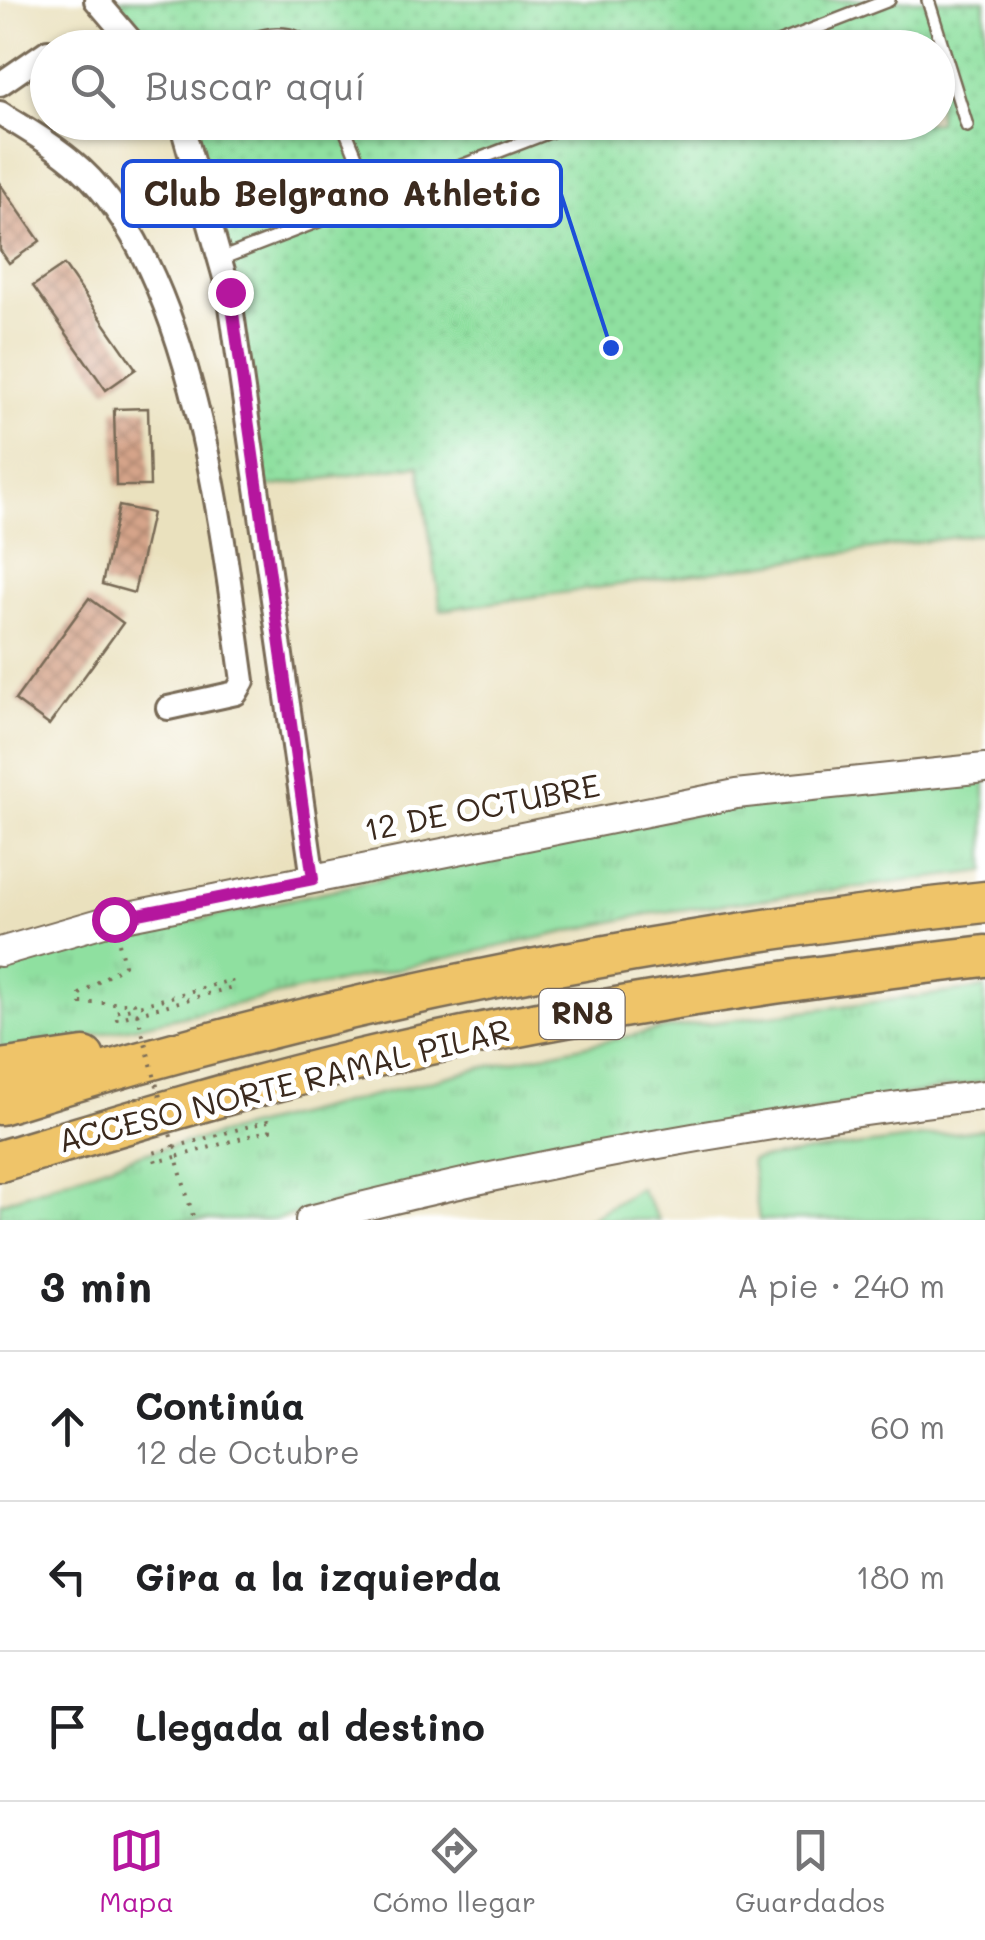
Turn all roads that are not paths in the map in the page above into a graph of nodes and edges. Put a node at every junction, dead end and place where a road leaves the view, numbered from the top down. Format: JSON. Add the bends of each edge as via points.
{"nodes":[{"id":1,"x":96,"y":0,"type":"edge"},
{"id":2,"x":889,"y":0,"type":"edge"},
{"id":3,"x":928,"y":0,"type":"edge"},
{"id":4,"x":122,"y":30,"type":"edge"},
{"id":5,"x":812,"y":30,"type":"edge"},
{"id":6,"x":937,"y":30,"type":"edge"},
{"id":7,"x":30,"y":63,"type":"edge"},
{"id":8,"x":0,"y":84,"type":"edge"},
{"id":9,"x":955,"y":90,"type":"edge"},
{"id":10,"x":0,"y":113,"type":"edge"},
{"id":11,"x":966,"y":126,"type":"dead end"},
{"id":12,"x":30,"y":134,"type":"edge"},
{"id":13,"x":39,"y":140,"type":"edge"},
{"id":14,"x":186,"y":140,"type":"edge"},
{"id":15,"x":349,"y":140,"type":"edge"},
{"id":16,"x":530,"y":140,"type":"edge"},
{"id":17,"x":375,"y":202,"type":"junction"},
{"id":18,"x":222,"y":258,"type":"junction"},
{"id":19,"x":168,"y":708,"type":"dead end"},
{"id":20,"x":985,"y":768,"type":"edge"},
{"id":21,"x":313,"y":879,"type":"junction"},
{"id":22,"x":985,"y":902,"type":"edge"},
{"id":23,"x":0,"y":952,"type":"edge"},
{"id":24,"x":985,"y":956,"type":"edge"},
{"id":25,"x":222,"y":1040,"type":"junction"},
{"id":26,"x":0,"y":1070,"type":"edge"},
{"id":27,"x":985,"y":1095,"type":"edge"},
{"id":28,"x":0,"y":1104,"type":"edge"},
{"id":29,"x":186,"y":1104,"type":"junction"},
{"id":30,"x":0,"y":1162,"type":"edge"},
{"id":31,"x":0,"y":1185,"type":"edge"},
{"id":32,"x":310,"y":1220,"type":"edge"}],
"edges":[{"from":1,"to":4,"type":"street"},
{"from":2,"to":5,"type":"lane"},
{"from":3,"to":6,"type":"lane"},
{"from":7,"to":8,"type":"street"},
{"from":9,"to":11,"type":"lane"},
{"from":10,"to":12,"type":"street"},
{"from":13,"to":19,"type":"street","via":[[81,169],[109,201],[158,286],[191,378],[243,681],[236,693]]},
{"from":14,"to":18,"type":"street"},
{"from":15,"to":17,"type":"lane"},
{"from":16,"to":17,"type":"lane"},
{"from":17,"to":18,"type":"lane"},
{"from":18,"to":21,"type":"street"},
{"from":20,"to":21,"type":"street","name":"12 DE OCTUBRE","via":[[736,794]]},
{"from":21,"to":23,"type":"street","name":"12 DE OCTUBRE","via":[[114,919]]},
{"from":22,"to":25,"type":"highway","name":"ACCESO NORTE RAMAL PILAR","number":"RN8","via":[[712,936],[534,968]]},
{"from":24,"to":29,"type":"highway","name":"ACCESO NORTE RAMAL PILAR","number":"RN8","via":[[828,974],[505,1028]]},
{"from":25,"to":26,"type":"highway"},
{"from":25,"to":28,"type":"highway","name":"ACCESO NORTE RAMAL PILAR","number":"RN8"},
{"from":27,"to":32,"type":"street","via":[[523,1169]]},
{"from":29,"to":30,"type":"highway","name":"ACCESO NORTE RAMAL PILAR","number":"RN8"},
{"from":29,"to":31,"type":"highway"}]}
